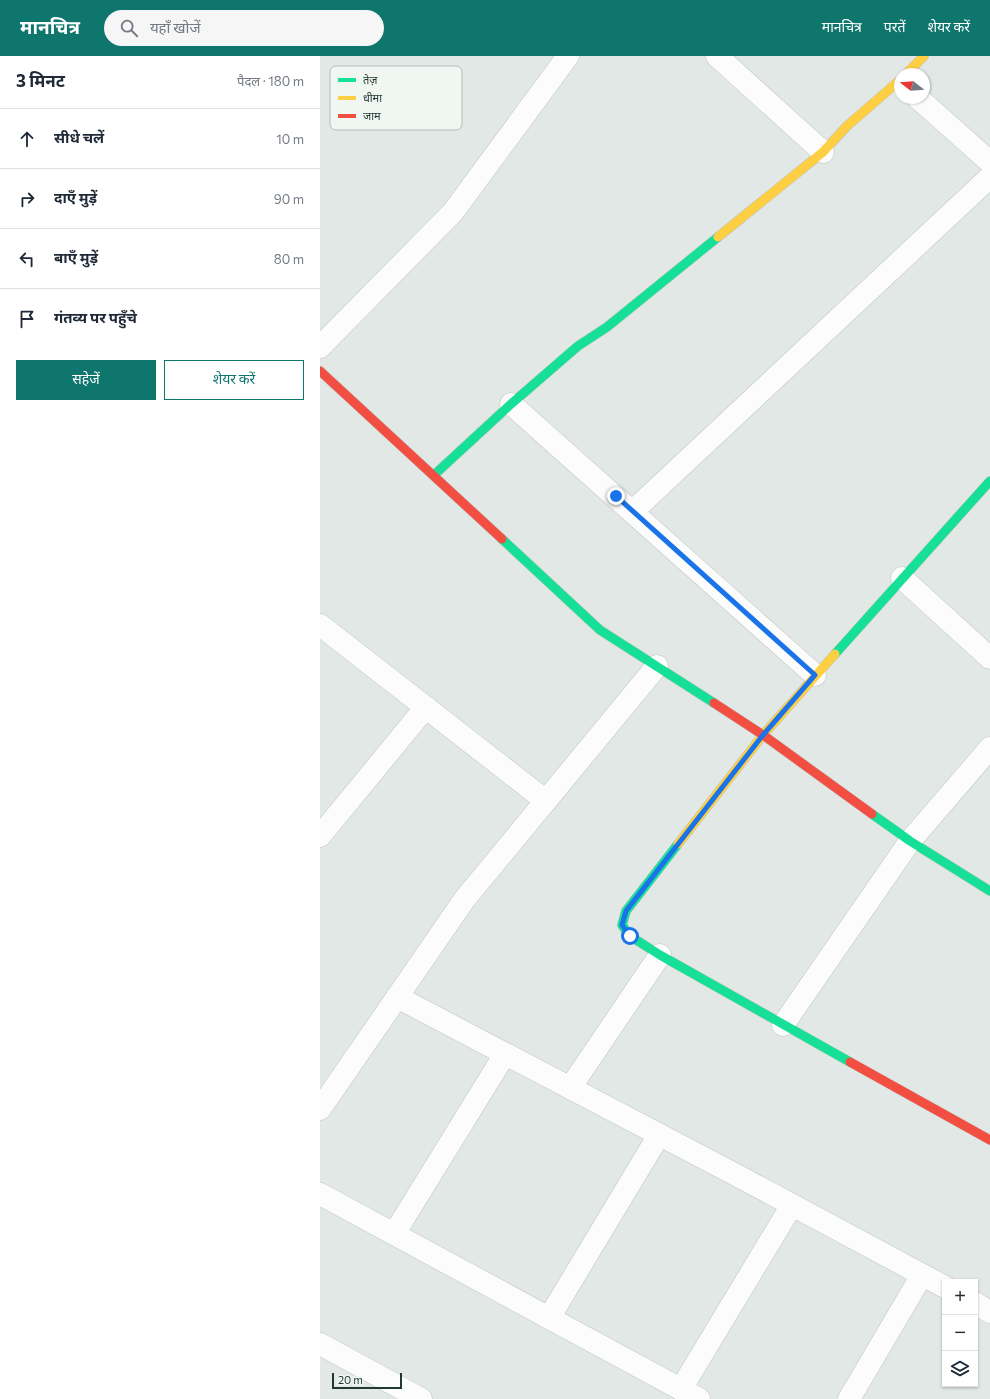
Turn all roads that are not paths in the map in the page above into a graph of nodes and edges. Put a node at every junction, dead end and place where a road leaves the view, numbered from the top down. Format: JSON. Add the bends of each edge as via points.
{"nodes":[{"id":1,"x":568,"y":56,"type":"edge"},
{"id":2,"x":717,"y":56,"type":"edge"},
{"id":3,"x":924,"y":56,"type":"edge"},
{"id":4,"x":912,"y":68,"type":"edge"},
{"id":5,"x":894,"y":85,"type":"edge"},
{"id":6,"x":925,"y":104,"type":"edge"},
{"id":7,"x":822,"y":152,"type":"junction"},
{"id":8,"x":990,"y":162,"type":"edge"},
{"id":9,"x":990,"y":177,"type":"edge"},
{"id":10,"x":320,"y":347,"type":"edge"},
{"id":11,"x":320,"y":371,"type":"edge"},
{"id":12,"x":511,"y":404,"type":"junction"},
{"id":13,"x":434,"y":475,"type":"junction"},
{"id":14,"x":990,"y":481,"type":"edge"},
{"id":15,"x":633,"y":511,"type":"junction"},
{"id":16,"x":902,"y":578,"type":"junction"},
{"id":17,"x":320,"y":625,"type":"edge"},
{"id":18,"x":990,"y":658,"type":"edge"},
{"id":19,"x":657,"y":666,"type":"junction"},
{"id":20,"x":815,"y":675,"type":"junction"},
{"id":21,"x":426,"y":707,"type":"junction"},
{"id":22,"x":763,"y":735,"type":"junction"},
{"id":23,"x":990,"y":748,"type":"edge"},
{"id":24,"x":546,"y":801,"type":"junction"},
{"id":25,"x":320,"y":836,"type":"edge"},
{"id":26,"x":910,"y":841,"type":"junction"},
{"id":27,"x":990,"y":891,"type":"edge"},
{"id":28,"x":660,"y":955,"type":"junction"},
{"id":29,"x":397,"y":997,"type":"junction"},
{"id":30,"x":783,"y":1025,"type":"junction"},
{"id":31,"x":505,"y":1054,"type":"junction"},
{"id":32,"x":570,"y":1088,"type":"junction"},
{"id":33,"x":320,"y":1109,"type":"edge"},
{"id":34,"x":659,"y":1135,"type":"junction"},
{"id":35,"x":990,"y":1140,"type":"edge"},
{"id":36,"x":320,"y":1194,"type":"edge"},
{"id":37,"x":792,"y":1205,"type":"junction"},
{"id":38,"x":394,"y":1234,"type":"junction"},
{"id":39,"x":922,"y":1275,"type":"junction"},
{"id":40,"x":942,"y":1285,"type":"edge"},
{"id":41,"x":978,"y":1305,"type":"edge"},
{"id":42,"x":990,"y":1312,"type":"edge"},
{"id":43,"x":549,"y":1318,"type":"junction"},
{"id":44,"x":320,"y":1344,"type":"edge"},
{"id":45,"x":690,"y":1394,"type":"edge"},
{"id":46,"x":421,"y":1399,"type":"edge"},
{"id":47,"x":848,"y":1399,"type":"edge"}],
"edges":[{"from":1,"to":10,"type":"street","via":[[453,212]]},
{"from":2,"to":7,"type":"street"},
{"from":3,"to":4,"type":"street"},
{"from":5,"to":7,"type":"street","via":[[847,126]]},
{"from":6,"to":8,"type":"street"},
{"from":7,"to":12,"type":"street","via":[[607,327],[578,346]]},
{"from":9,"to":15,"type":"street"},
{"from":11,"to":13,"type":"street"},
{"from":12,"to":13,"type":"street"},
{"from":12,"to":15,"type":"street"},
{"from":13,"to":19,"type":"street","via":[[600,630]]},
{"from":14,"to":16,"type":"street"},
{"from":15,"to":20,"type":"street"},
{"from":16,"to":18,"type":"street"},
{"from":16,"to":20,"type":"street"},
{"from":17,"to":21,"type":"street"},
{"from":19,"to":22,"type":"street"},
{"from":19,"to":24,"type":"street"},
{"from":20,"to":22,"type":"street"},
{"from":21,"to":24,"type":"street"},
{"from":21,"to":25,"type":"street"},
{"from":22,"to":26,"type":"street"},
{"from":22,"to":28,"type":"street","via":[[626,911],[622,925],[630,936]]},
{"from":23,"to":26,"type":"street"},
{"from":24,"to":29,"type":"street","via":[[464,900]]},
{"from":26,"to":27,"type":"street"},
{"from":26,"to":30,"type":"street"},
{"from":28,"to":30,"type":"street"},
{"from":28,"to":32,"type":"street"},
{"from":29,"to":31,"type":"street"},
{"from":29,"to":33,"type":"street"},
{"from":30,"to":35,"type":"street"},
{"from":31,"to":32,"type":"street"},
{"from":31,"to":38,"type":"street"},
{"from":32,"to":34,"type":"street"},
{"from":34,"to":37,"type":"street"},
{"from":34,"to":43,"type":"street"},
{"from":36,"to":38,"type":"street"},
{"from":37,"to":39,"type":"street"},
{"from":37,"to":45,"type":"street"},
{"from":38,"to":43,"type":"street"},
{"from":39,"to":40,"type":"street"},
{"from":39,"to":47,"type":"street"},
{"from":41,"to":42,"type":"street"},
{"from":43,"to":45,"type":"street"},
{"from":44,"to":46,"type":"street"}]}
